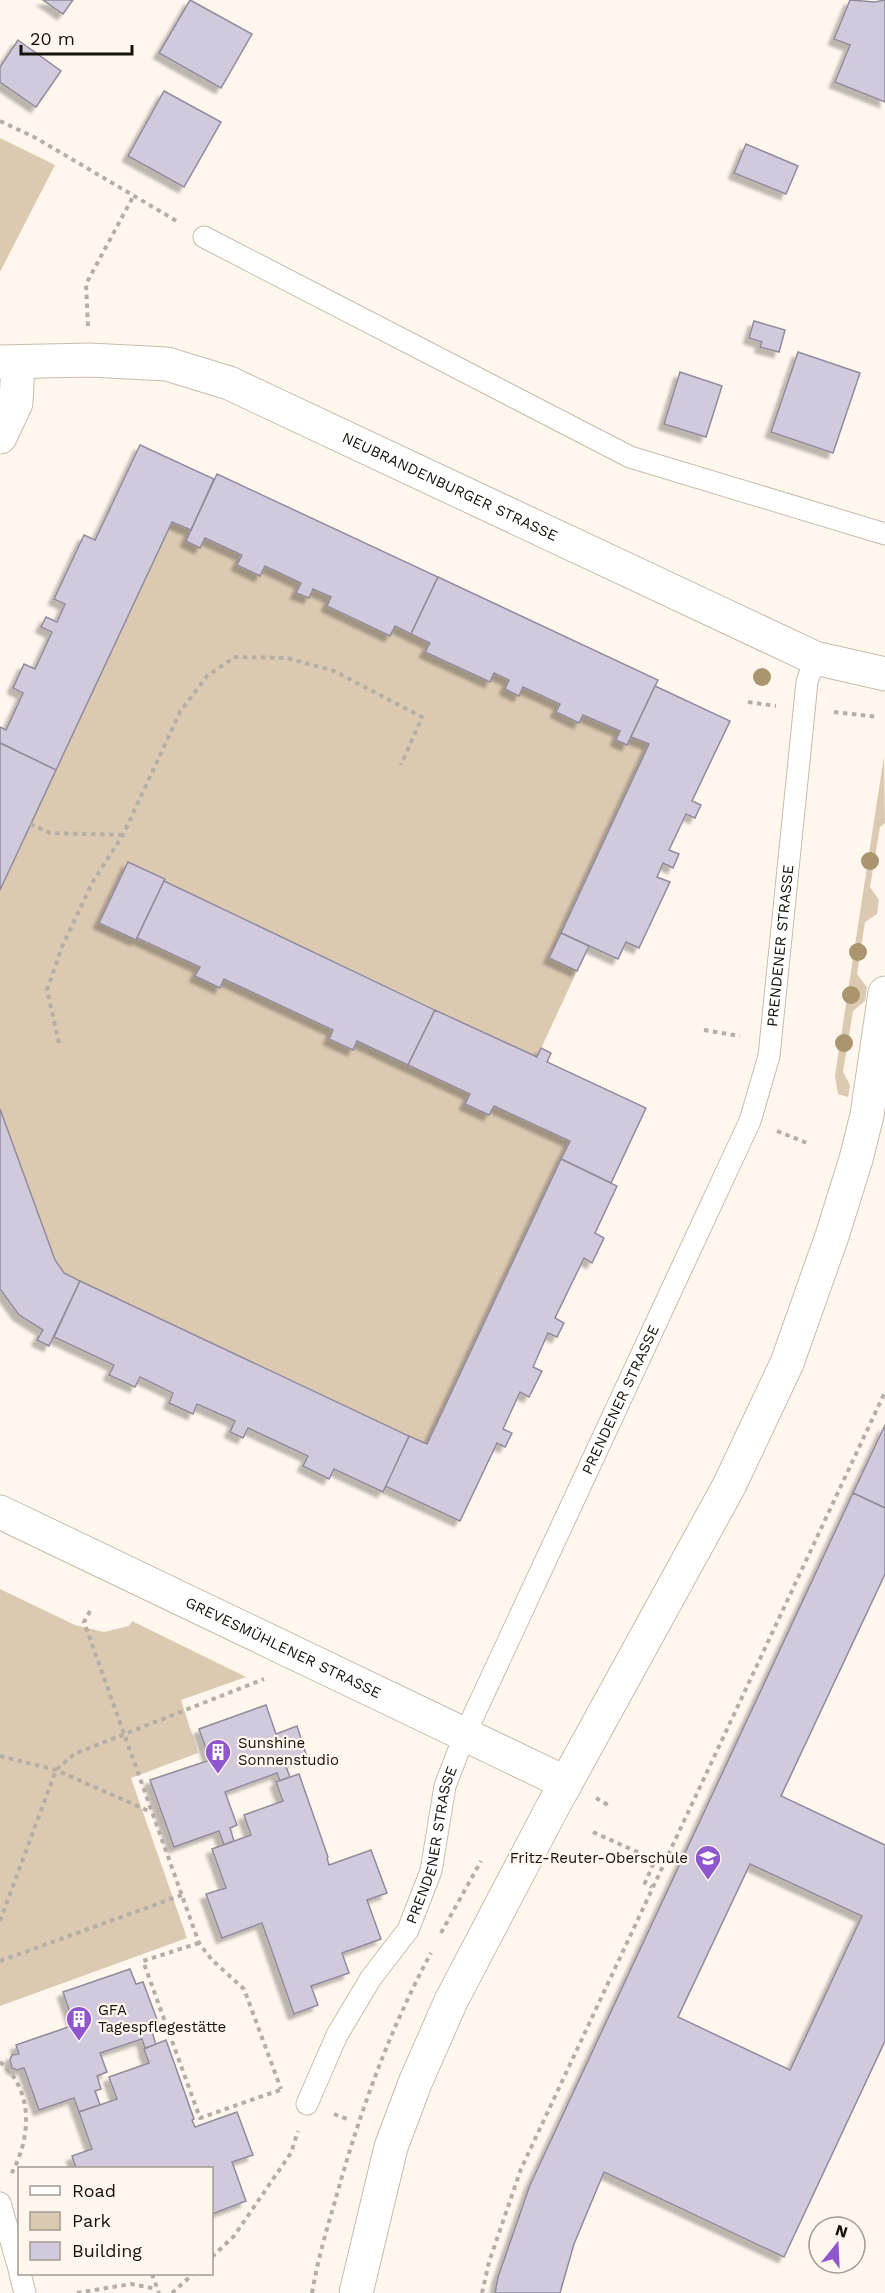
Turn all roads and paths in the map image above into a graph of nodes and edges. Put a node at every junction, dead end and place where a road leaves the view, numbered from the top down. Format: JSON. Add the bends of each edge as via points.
{"nodes":[{"id":1,"x":0,"y":121,"type":"edge"},
{"id":2,"x":134,"y":195,"type":"junction"},
{"id":3,"x":204,"y":237,"type":"joint"},
{"id":4,"x":89,"y":360,"type":"junction"},
{"id":5,"x":9,"y":362,"type":"edge"},
{"id":6,"x":0,"y":437,"type":"edge"},
{"id":7,"x":885,"y":534,"type":"edge"},
{"id":8,"x":815,"y":658,"type":"junction"},
{"id":9,"x":885,"y":674,"type":"edge"},
{"id":10,"x":401,"y":765,"type":"dead end"},
{"id":11,"x":30,"y":824,"type":"dead end"},
{"id":12,"x":123,"y":835,"type":"junction"},
{"id":13,"x":885,"y":993,"type":"edge"},
{"id":14,"x":704,"y":1030,"type":"dead end"},
{"id":15,"x":771,"y":1042,"type":"junction"},
{"id":16,"x":59,"y":1043,"type":"dead end"},
{"id":17,"x":876,"y":1117,"type":"edge"},
{"id":18,"x":885,"y":1392,"type":"edge"},
{"id":19,"x":0,"y":1512,"type":"edge"},
{"id":20,"x":90,"y":1611,"type":"dead end"},
{"id":21,"x":266,"y":1679,"type":"dead end"},
{"id":22,"x":465,"y":1734,"type":"junction"},
{"id":23,"x":124,"y":1735,"type":"junction"},
{"id":24,"x":0,"y":1756,"type":"edge"},
{"id":25,"x":56,"y":1770,"type":"junction"},
{"id":26,"x":566,"y":1783,"type":"junction"},
{"id":27,"x":152,"y":1812,"type":"junction"},
{"id":28,"x":593,"y":1832,"type":"dead end"},
{"id":29,"x":652,"y":1887,"type":"junction"},
{"id":30,"x":182,"y":1895,"type":"junction"},
{"id":31,"x":0,"y":1921,"type":"edge"},
{"id":32,"x":199,"y":1943,"type":"junction"},
{"id":33,"x":0,"y":1961,"type":"edge"},
{"id":34,"x":0,"y":2062,"type":"edge"},
{"id":35,"x":281,"y":2089,"type":"junction"},
{"id":36,"x":307,"y":2104,"type":"junction"},
{"id":37,"x":9,"y":2179,"type":"dead end"},
{"id":38,"x":0,"y":2204,"type":"edge"},
{"id":39,"x":213,"y":2256,"type":"edge"},
{"id":40,"x":18,"y":2266,"type":"edge"},
{"id":41,"x":20,"y":2275,"type":"edge"},
{"id":42,"x":152,"y":2275,"type":"edge"},
{"id":43,"x":192,"y":2275,"type":"edge"},
{"id":44,"x":158,"y":2291,"type":"edge"},
{"id":45,"x":25,"y":2293,"type":"edge"},
{"id":46,"x":77,"y":2293,"type":"edge"},
{"id":47,"x":172,"y":2293,"type":"edge"},
{"id":48,"x":356,"y":2293,"type":"edge"},
{"id":49,"x":482,"y":2293,"type":"edge"}],
"edges":[{"from":1,"to":2,"type":"path"},
{"from":2,"to":3,"type":"path"},
{"from":2,"to":4,"type":"path","via":[[86,284]]},
{"from":3,"to":7,"type":"lane","via":[[630,457]]},
{"from":4,"to":5,"type":"street","name":"NEUBRANDENBURGER STRASSE"},
{"from":4,"to":8,"type":"street","name":"NEUBRANDENBURGER STRASSE","via":[[167,364],[229,383]]},
{"from":5,"to":6,"type":"street","via":[[16,403]]},
{"from":8,"to":9,"type":"street","name":"NEUBRANDENBURGER STRASSE"},
{"from":8,"to":15,"type":"lane","name":"PRENDENER STRASSE","via":[[807,682]]},
{"from":10,"to":12,"type":"path","via":[[422,717],[334,671],[287,658],[235,657],[207,676],[180,712]]},
{"from":11,"to":12,"type":"path","via":[[50,833]]},
{"from":12,"to":16,"type":"path","via":[[92,883],[47,990]]},
{"from":13,"to":17,"type":"street"},
{"from":14,"to":15,"type":"path"},
{"from":15,"to":22,"type":"lane","name":"PRENDENER STRASSE","via":[[750,1121]]},
{"from":17,"to":26,"type":"street","via":[[856,1159],[787,1363],[729,1486]]},
{"from":18,"to":29,"type":"path"},
{"from":19,"to":22,"type":"street","name":"GREVESMÜHLENER STRASSE"},
{"from":20,"to":23,"type":"path","via":[[84,1622]]},
{"from":21,"to":23,"type":"path"},
{"from":22,"to":26,"type":"street","name":"GREVESMÜHLENER STRASSE"},
{"from":22,"to":36,"type":"lane","name":"PRENDENER STRASSE","via":[[445,1786],[431,1871],[408,1930],[371,1978],[337,2035]]},
{"from":23,"to":25,"type":"path","via":[[74,1754]]},
{"from":23,"to":27,"type":"path"},
{"from":24,"to":25,"type":"path"},
{"from":25,"to":27,"type":"path"},
{"from":25,"to":31,"type":"path"},
{"from":26,"to":48,"type":"street","via":[[451,2001],[415,2083],[391,2147]]},
{"from":27,"to":30,"type":"path"},
{"from":28,"to":29,"type":"path","via":[[655,1860],[645,1883]]},
{"from":29,"to":49,"type":"path","via":[[521,2169]]},
{"from":30,"to":32,"type":"path"},
{"from":30,"to":33,"type":"path"},
{"from":32,"to":35,"type":"path","via":[[244,1989]]},
{"from":32,"to":35,"type":"path","via":[[143,1961],[200,2118]]},
{"from":34,"to":37,"type":"path","via":[[16,2083],[26,2108],[26,2137]]},
{"from":35,"to":36,"type":"path"},
{"from":36,"to":39,"type":"path","via":[[291,2153],[234,2236]]},
{"from":38,"to":40,"type":"lane"},
{"from":41,"to":45,"type":"lane"},
{"from":42,"to":44,"type":"path"},
{"from":43,"to":47,"type":"path"},
{"from":44,"to":46,"type":"path","via":[[131,2284]]}]}
